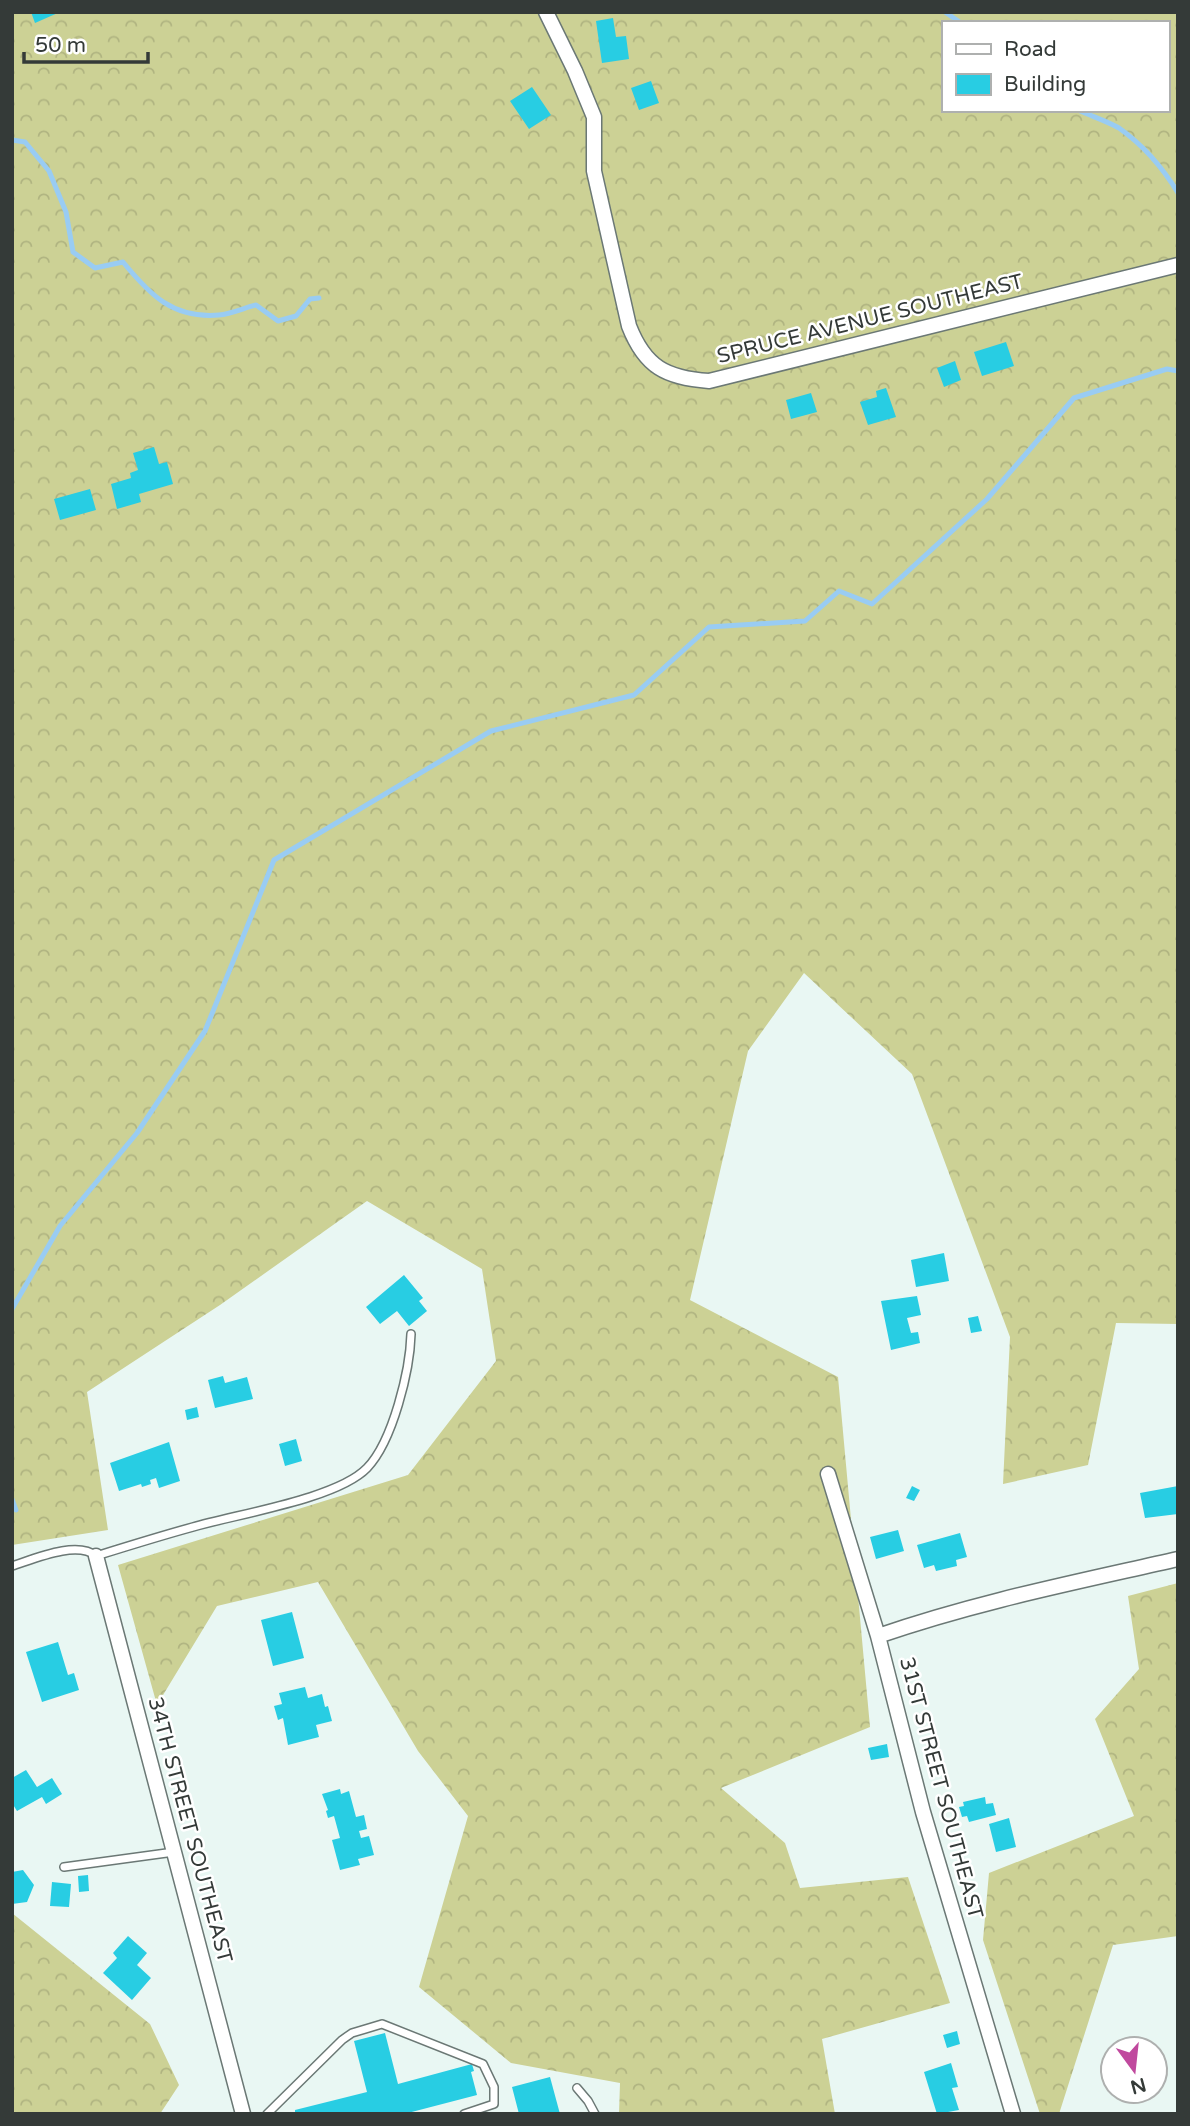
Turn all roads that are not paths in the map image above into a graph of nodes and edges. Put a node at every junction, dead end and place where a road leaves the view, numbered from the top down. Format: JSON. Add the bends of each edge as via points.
{"nodes":[{"id":1,"x":546,"y":12,"type":"edge"},
{"id":2,"x":1178,"y":265,"type":"edge"},
{"id":3,"x":411,"y":1334,"type":"dead end"},
{"id":4,"x":828,"y":1474,"type":"dead end"},
{"id":5,"x":96,"y":1556,"type":"junction"},
{"id":6,"x":1178,"y":1559,"type":"edge"},
{"id":7,"x":12,"y":1566,"type":"edge"},
{"id":8,"x":878,"y":1636,"type":"junction"},
{"id":9,"x":174,"y":1852,"type":"junction"},
{"id":10,"x":64,"y":1867,"type":"dead end"},
{"id":11,"x":577,"y":2088,"type":"dead end"},
{"id":12,"x":243,"y":2114,"type":"edge"},
{"id":13,"x":267,"y":2114,"type":"edge"},
{"id":14,"x":464,"y":2114,"type":"edge"},
{"id":15,"x":595,"y":2114,"type":"edge"},
{"id":16,"x":1013,"y":2114,"type":"edge"}],
"edges":[{"from":1,"to":2,"type":"street","name":"SPRUCE AVENUE SOUTHEAST","via":[[594,117],[594,171],[629,327],[637,348],[668,375],[709,381]]},
{"from":3,"to":5,"type":"lane","via":[[411,1358],[386,1443],[367,1468],[342,1486]]},
{"from":4,"to":8,"type":"street","name":"31ST STREET SOUTHEAST"},
{"from":5,"to":7,"type":"lane","via":[[72,1549]]},
{"from":5,"to":9,"type":"street","name":"34TH STREET SOUTHEAST"},
{"from":6,"to":8,"type":"street","via":[[1018,1595]]},
{"from":8,"to":16,"type":"street","name":"31ST STREET SOUTHEAST","via":[[923,1812]]},
{"from":9,"to":10,"type":"lane"},
{"from":9,"to":12,"type":"street","name":"34TH STREET SOUTHEAST"},
{"from":11,"to":15,"type":"lane"},
{"from":13,"to":14,"type":"lane","via":[[342,2040],[382,2024],[483,2064],[494,2087],[494,2104]]}]}
